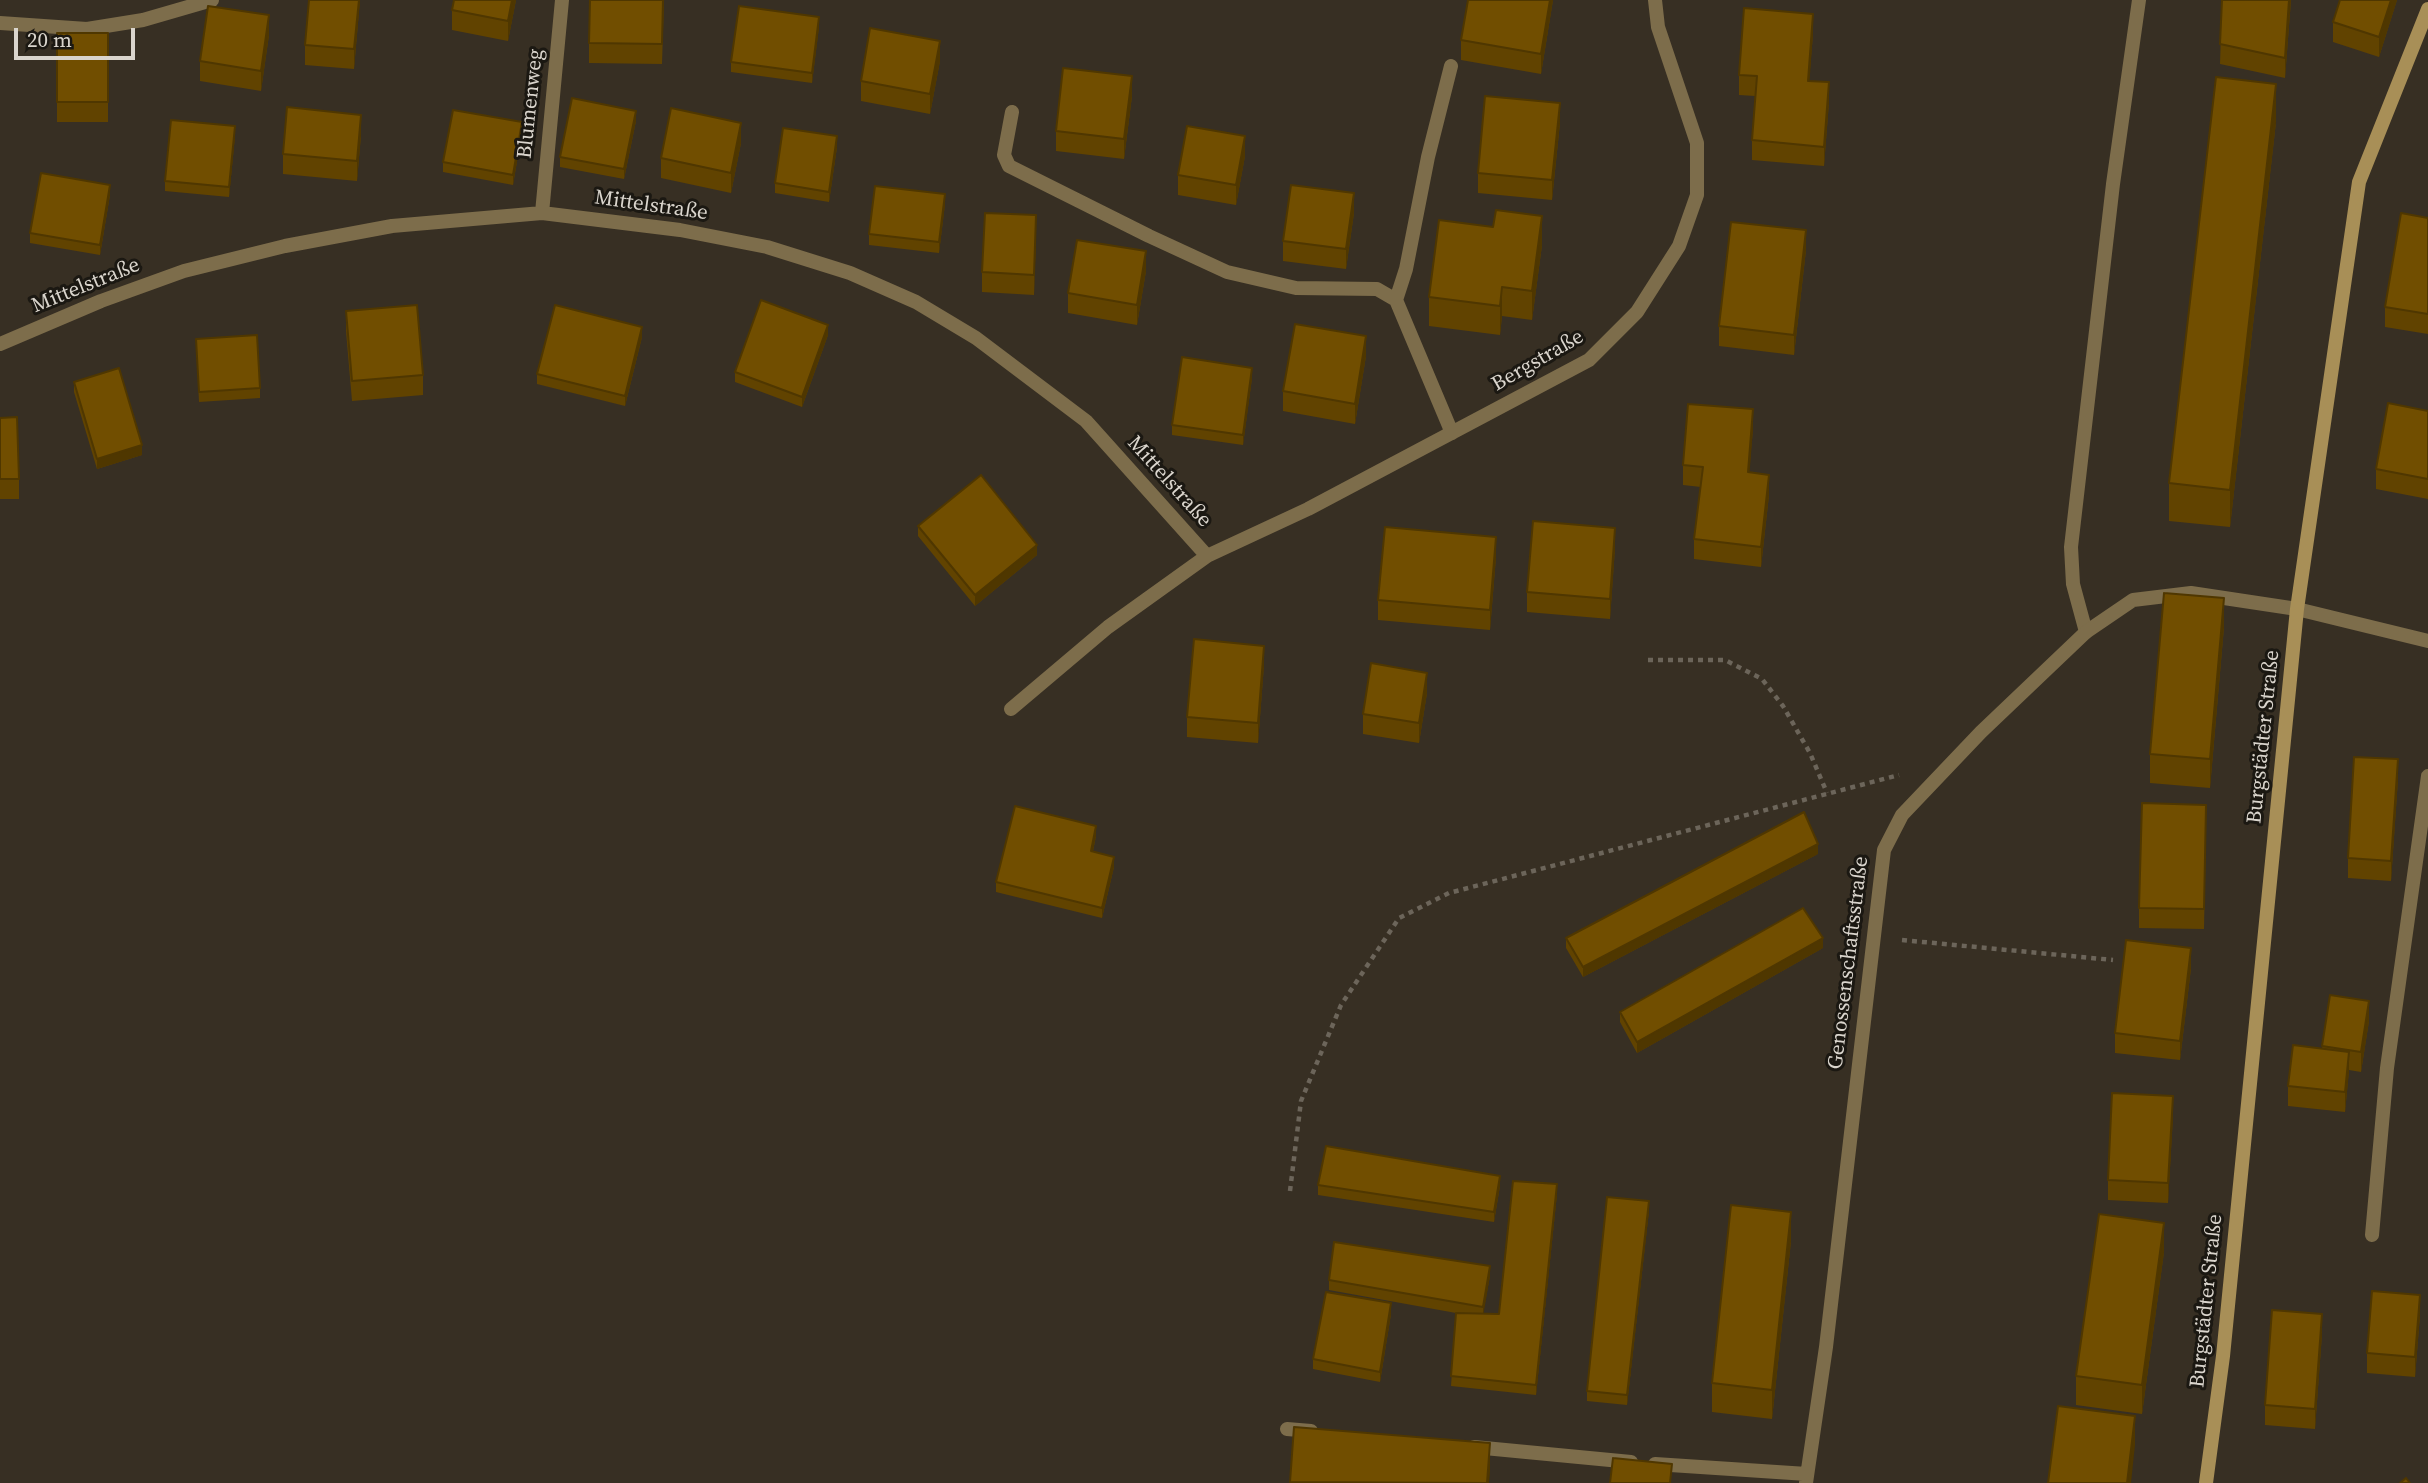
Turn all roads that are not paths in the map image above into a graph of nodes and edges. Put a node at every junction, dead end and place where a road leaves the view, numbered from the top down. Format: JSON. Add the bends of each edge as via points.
{"nodes":[{"id":1,"x":212,"y":0,"type":"edge"},
{"id":2,"x":562,"y":0,"type":"edge"},
{"id":3,"x":1655,"y":0,"type":"edge"},
{"id":4,"x":2139,"y":0,"type":"edge"},
{"id":5,"x":2428,"y":9,"type":"edge"},
{"id":6,"x":0,"y":23,"type":"edge"},
{"id":7,"x":1451,"y":66,"type":"dead end"},
{"id":8,"x":1012,"y":112,"type":"dead end"},
{"id":9,"x":542,"y":213,"type":"junction"},
{"id":10,"x":1396,"y":300,"type":"junction"},
{"id":11,"x":0,"y":344,"type":"edge"},
{"id":12,"x":1452,"y":433,"type":"junction"},
{"id":13,"x":1207,"y":556,"type":"junction"},
{"id":14,"x":2298,"y":609,"type":"junction"},
{"id":15,"x":2086,"y":632,"type":"junction"},
{"id":16,"x":2428,"y":641,"type":"edge"},
{"id":17,"x":1011,"y":709,"type":"dead end"},
{"id":18,"x":2428,"y":776,"type":"edge"},
{"id":19,"x":2372,"y":1234,"type":"dead end"},
{"id":20,"x":1287,"y":1429,"type":"dead end"},
{"id":21,"x":1325,"y":1432,"type":"edge"},
{"id":22,"x":1455,"y":1445,"type":"edge"},
{"id":23,"x":1807,"y":1479,"type":"edge"},
{"id":24,"x":2206,"y":1483,"type":"edge"}],
"edges":[{"from":1,"to":6,"type":"street","via":[[143,20],[87,29]]},
{"from":2,"to":9,"type":"street","name":"Blumenweg"},
{"from":3,"to":12,"type":"street","name":"Bergstraße","via":[[1658,27],[1697,144],[1697,195],[1679,246],[1637,312],[1589,360]]},
{"from":4,"to":15,"type":"street","via":[[2071,547],[2073,584]]},
{"from":5,"to":14,"type":"street","name":"Burgstädter Straße","via":[[2359,182]]},
{"from":7,"to":10,"type":"street"},
{"from":8,"to":10,"type":"street","via":[[1003,155],[1009,166],[1149,236],[1227,272],[1297,288],[1377,289]]},
{"from":9,"to":11,"type":"street","name":"Mittelstraße","via":[[392,226],[285,246],[184,271]]},
{"from":9,"to":13,"type":"street","name":"Mittelstraße","via":[[680,229],[767,247],[850,273],[916,302],[976,338],[1086,421]]},
{"from":10,"to":12,"type":"street"},
{"from":12,"to":13,"type":"street","name":"Bergstraße"},
{"from":13,"to":17,"type":"street","name":"Bergstraße","via":[[1108,627]]},
{"from":14,"to":15,"type":"street","name":"Genossenschaftsstraße","via":[[2191,593],[2161,595],[2133,600]]},
{"from":14,"to":16,"type":"street","name":"Genossenschaftsstraße"},
{"from":14,"to":24,"type":"street","name":"Burgstädter Straße","via":[[2223,1356]]},
{"from":15,"to":23,"type":"street","name":"Genossenschaftsstraße","via":[[1902,815],[1884,850]]},
{"from":18,"to":19,"type":"street","via":[[2387,1068]]},
{"from":20,"to":21,"type":"street"},
{"from":22,"to":23,"type":"street","name":"Genossenschaftsstraße"}]}
